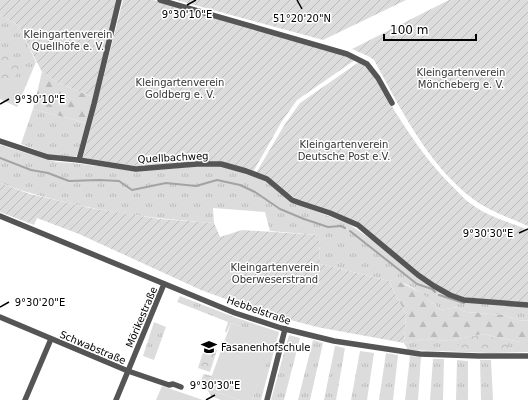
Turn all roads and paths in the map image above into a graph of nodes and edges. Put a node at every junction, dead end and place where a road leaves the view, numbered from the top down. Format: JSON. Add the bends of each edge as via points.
{"nodes":[{"id":1,"x":120,"y":0,"type":"edge"},
{"id":2,"x":160,"y":0,"type":"edge"},
{"id":3,"x":392,"y":103,"type":"dead end"},
{"id":4,"x":0,"y":141,"type":"edge"},
{"id":5,"x":79,"y":160,"type":"junction"},
{"id":6,"x":0,"y":216,"type":"edge"},
{"id":7,"x":164,"y":284,"type":"junction"},
{"id":8,"x":528,"y":305,"type":"edge"},
{"id":9,"x":0,"y":317,"type":"edge"},
{"id":10,"x":285,"y":329,"type":"junction"},
{"id":11,"x":51,"y":338,"type":"junction"},
{"id":12,"x":528,"y":356,"type":"edge"},
{"id":13,"x":128,"y":371,"type":"junction"},
{"id":14,"x":181,"y":387,"type":"dead end"},
{"id":15,"x":25,"y":400,"type":"edge"},
{"id":16,"x":116,"y":400,"type":"edge"},
{"id":17,"x":267,"y":400,"type":"edge"}],
"edges":[{"from":1,"to":5,"type":"street"},
{"from":2,"to":3,"type":"street","via":[[347,54],[367,64]]},
{"from":4,"to":5,"type":"street","name":"Quellbachweg","via":[[48,157]]},
{"from":5,"to":8,"type":"street","name":"Quellbachweg","via":[[136,169],[222,164],[246,171],[267,179],[292,200],[358,225],[434,286],[450,295],[464,300]]},
{"from":6,"to":7,"type":"street","name":"Hebbelstraße"},
{"from":7,"to":10,"type":"street","name":"Hebbelstraße","via":[[235,313]]},
{"from":7,"to":13,"type":"street","name":"Mörikestraße"},
{"from":9,"to":11,"type":"street","name":"Schwabstraße"},
{"from":10,"to":12,"type":"street","name":"Hebbelstraße","via":[[341,342],[420,354]]},
{"from":10,"to":17,"type":"street"},
{"from":11,"to":13,"type":"street","name":"Schwabstraße"},
{"from":11,"to":15,"type":"street"},
{"from":13,"to":14,"type":"street","name":"Schwabstraße"},
{"from":13,"to":16,"type":"street","name":"Mörikestraße"}]}
